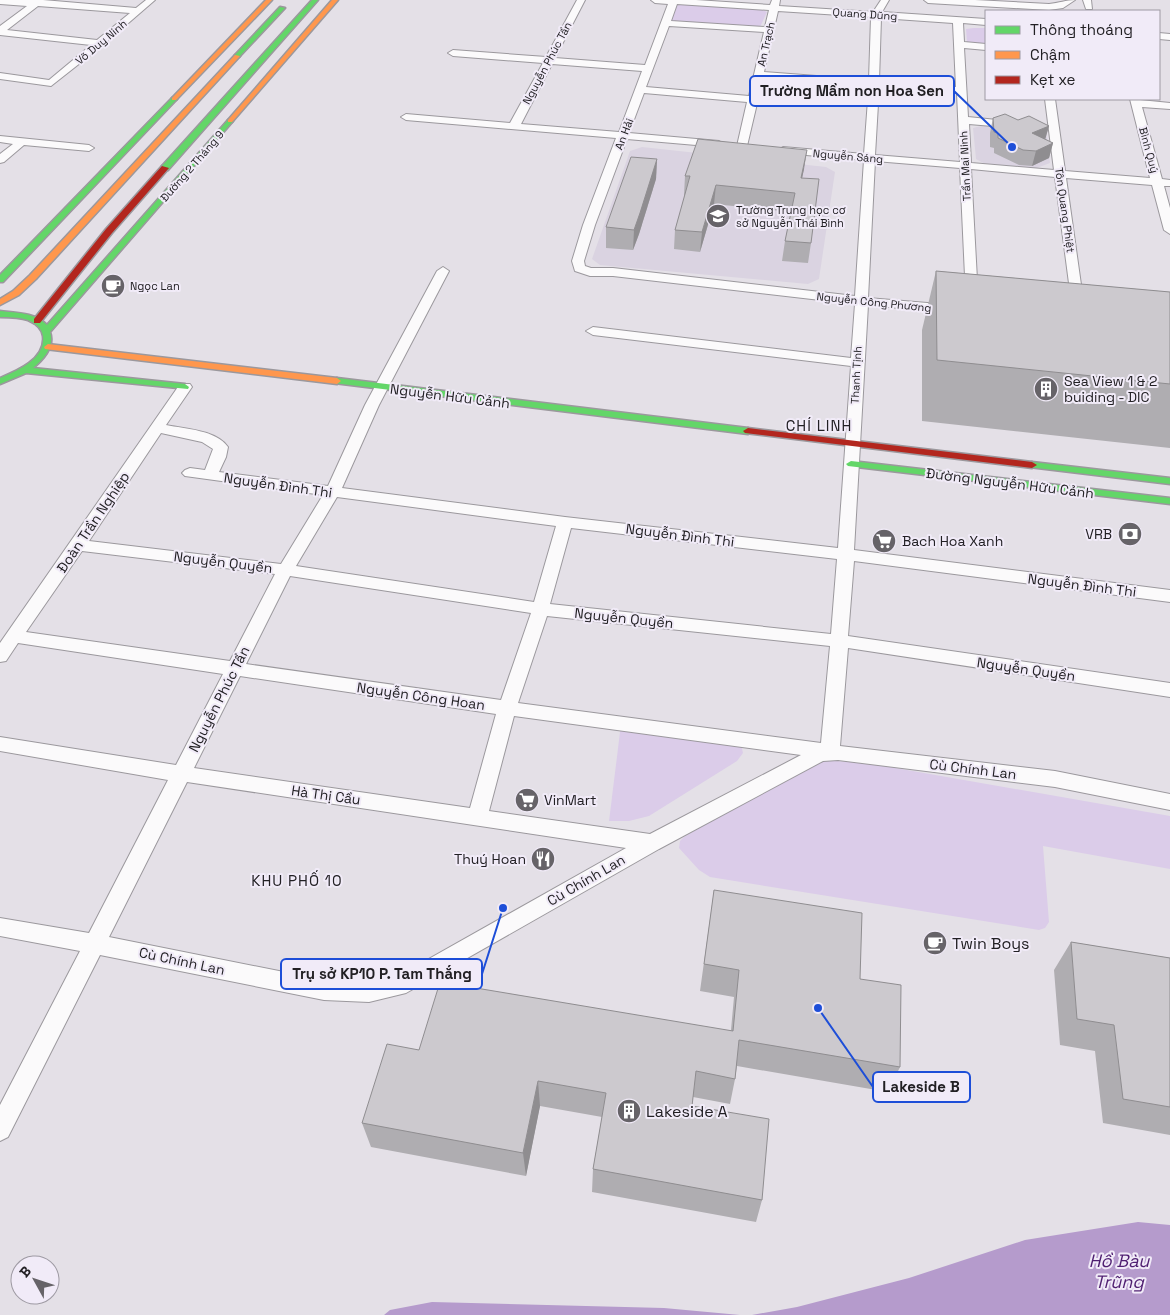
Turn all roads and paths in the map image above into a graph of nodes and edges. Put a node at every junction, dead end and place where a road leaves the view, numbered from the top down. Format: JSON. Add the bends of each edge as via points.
{"nodes":[{"id":1,"x":151,"y":0,"type":"edge"},
{"id":2,"x":269,"y":0,"type":"edge"},
{"id":3,"x":290,"y":0,"type":"edge"},
{"id":4,"x":315,"y":0,"type":"edge"},
{"id":5,"x":335,"y":0,"type":"edge"},
{"id":6,"x":581,"y":0,"type":"edge"},
{"id":7,"x":655,"y":0,"type":"edge"},
{"id":8,"x":885,"y":0,"type":"edge"},
{"id":9,"x":928,"y":0,"type":"edge"},
{"id":10,"x":1071,"y":0,"type":"edge"},
{"id":11,"x":673,"y":1,"type":"edge"},
{"id":12,"x":0,"y":2,"type":"edge"},
{"id":13,"x":38,"y":2,"type":"edge"},
{"id":14,"x":775,"y":4,"type":"edge"},
{"id":15,"x":1039,"y":9,"type":"edge"},
{"id":16,"x":138,"y":11,"type":"junction"},
{"id":17,"x":876,"y":14,"type":"junction"},
{"id":18,"x":958,"y":20,"type":"junction"},
{"id":19,"x":985,"y":22,"type":"edge"},
{"id":20,"x":664,"y":23,"type":"junction"},
{"id":21,"x":770,"y":30,"type":"junction"},
{"id":22,"x":0,"y":32,"type":"edge"},
{"id":23,"x":100,"y":43,"type":"junction"},
{"id":24,"x":960,"y":45,"type":"junction"},
{"id":25,"x":985,"y":47,"type":"edge"},
{"id":26,"x":453,"y":53,"type":"dead end"},
{"id":27,"x":549,"y":61,"type":"junction"},
{"id":28,"x":648,"y":68,"type":"junction"},
{"id":29,"x":759,"y":75,"type":"junction"},
{"id":30,"x":0,"y":76,"type":"edge"},
{"id":31,"x":874,"y":84,"type":"junction"},
{"id":32,"x":640,"y":90,"type":"junction"},
{"id":33,"x":962,"y":90,"type":"junction"},
{"id":34,"x":174,"y":98,"type":"junction"},
{"id":35,"x":753,"y":99,"type":"junction"},
{"id":36,"x":197,"y":100,"type":"junction"},
{"id":37,"x":1050,"y":100,"type":"edge"},
{"id":38,"x":1136,"y":101,"type":"edge"},
{"id":39,"x":224,"y":102,"type":"junction"},
{"id":40,"x":247,"y":104,"type":"junction"},
{"id":41,"x":1170,"y":106,"type":"edge"},
{"id":42,"x":406,"y":117,"type":"dead end"},
{"id":43,"x":963,"y":120,"type":"junction"},
{"id":44,"x":514,"y":126,"type":"junction"},
{"id":45,"x":1027,"y":126,"type":"edge"},
{"id":46,"x":624,"y":136,"type":"junction"},
{"id":47,"x":0,"y":139,"type":"edge"},
{"id":48,"x":22,"y":141,"type":"junction"},
{"id":49,"x":89,"y":148,"type":"dead end"},
{"id":50,"x":772,"y":149,"type":"edge"},
{"id":51,"x":869,"y":158,"type":"junction"},
{"id":52,"x":0,"y":160,"type":"edge"},
{"id":53,"x":965,"y":166,"type":"junction"},
{"id":54,"x":1060,"y":174,"type":"junction"},
{"id":55,"x":1157,"y":182,"type":"junction"},
{"id":56,"x":1170,"y":183,"type":"edge"},
{"id":57,"x":1170,"y":230,"type":"edge"},
{"id":58,"x":579,"y":268,"type":"joint"},
{"id":59,"x":443,"y":271,"type":"dead end"},
{"id":60,"x":0,"y":280,"type":"edge"},
{"id":61,"x":861,"y":301,"type":"junction"},
{"id":62,"x":0,"y":302,"type":"edge"},
{"id":63,"x":968,"y":311,"type":"joint"},
{"id":64,"x":0,"y":314,"type":"edge"},
{"id":65,"x":37,"y":321,"type":"junction"},
{"id":66,"x":1080,"y":322,"type":"edge"},
{"id":67,"x":47,"y":330,"type":"junction"},
{"id":68,"x":593,"y":331,"type":"dead end"},
{"id":69,"x":48,"y":347,"type":"junction"},
{"id":70,"x":857,"y":363,"type":"junction"},
{"id":71,"x":24,"y":370,"type":"junction"},
{"id":72,"x":0,"y":381,"type":"edge"},
{"id":73,"x":185,"y":387,"type":"joint"},
{"id":74,"x":383,"y":388,"type":"junction"},
{"id":75,"x":158,"y":428,"type":"junction"},
{"id":76,"x":852,"y":444,"type":"junction"},
{"id":77,"x":851,"y":464,"type":"junction"},
{"id":78,"x":190,"y":473,"type":"dead end"},
{"id":79,"x":210,"y":476,"type":"junction"},
{"id":80,"x":1170,"y":481,"type":"edge"},
{"id":81,"x":333,"y":492,"type":"junction"},
{"id":82,"x":1170,"y":501,"type":"edge"},
{"id":83,"x":565,"y":522,"type":"junction"},
{"id":84,"x":78,"y":544,"type":"junction"},
{"id":85,"x":846,"y":554,"type":"junction"},
{"id":86,"x":285,"y":570,"type":"junction"},
{"id":87,"x":1170,"y":596,"type":"edge"},
{"id":88,"x":540,"y":608,"type":"junction"},
{"id":89,"x":14,"y":636,"type":"junction"},
{"id":90,"x":840,"y":641,"type":"junction"},
{"id":91,"x":0,"y":656,"type":"edge"},
{"id":92,"x":234,"y":669,"type":"junction"},
{"id":93,"x":1170,"y":690,"type":"edge"},
{"id":94,"x":507,"y":708,"type":"junction"},
{"id":95,"x":0,"y":744,"type":"edge"},
{"id":96,"x":830,"y":752,"type":"junction"},
{"id":97,"x":181,"y":774,"type":"junction"},
{"id":98,"x":1170,"y":802,"type":"edge"},
{"id":99,"x":477,"y":818,"type":"junction"},
{"id":100,"x":652,"y":843,"type":"junction"},
{"id":101,"x":0,"y":927,"type":"edge"},
{"id":102,"x":95,"y":944,"type":"junction"},
{"id":103,"x":0,"y":1129,"type":"edge"}],
"edges":[{"from":1,"to":16,"type":"street","name":"Võ Duy Ninh"},
{"from":2,"to":34,"type":"main road"},
{"from":3,"to":36,"type":"main road"},
{"from":4,"to":39,"type":"main road","name":"Đường 2 Tháng 9"},
{"from":5,"to":40,"type":"main road","name":"Đường 2 Tháng 9"},
{"from":6,"to":27,"type":"street","name":"Nguyễn Phúc Tần"},
{"from":7,"to":11,"type":"street","name":"Quang Dũng"},
{"from":8,"to":17,"type":"street"},
{"from":9,"to":15,"type":"street"},
{"from":10,"to":15,"type":"street","via":[[1060,6]]},
{"from":11,"to":14,"type":"street","name":"Quang Dũng"},
{"from":11,"to":20,"type":"street","name":"An Hải"},
{"from":12,"to":13,"type":"street"},
{"from":13,"to":16,"type":"street"},
{"from":13,"to":22,"type":"street"},
{"from":14,"to":17,"type":"street","name":"Quang Dũng"},
{"from":14,"to":21,"type":"street","name":"An Trạch"},
{"from":16,"to":23,"type":"street","name":"Võ Duy Ninh"},
{"from":17,"to":18,"type":"street","name":"Quang Dũng"},
{"from":17,"to":31,"type":"street","name":"Thanh Tịnh"},
{"from":18,"to":19,"type":"street","name":"Quang Dũng"},
{"from":18,"to":24,"type":"street","name":"Trần Mai Ninh"},
{"from":20,"to":21,"type":"street"},
{"from":20,"to":28,"type":"street","name":"An Hải"},
{"from":21,"to":29,"type":"street","name":"An Trạch"},
{"from":22,"to":23,"type":"street"},
{"from":23,"to":30,"type":"street","name":"Võ Duy Ninh","via":[[51,83]]},
{"from":24,"to":25,"type":"street"},
{"from":24,"to":33,"type":"street","name":"Trần Mai Ninh"},
{"from":26,"to":27,"type":"street"},
{"from":27,"to":28,"type":"street"},
{"from":27,"to":44,"type":"street","name":"Nguyễn Phúc Tần"},
{"from":28,"to":32,"type":"street","name":"An Hải"},
{"from":29,"to":31,"type":"street"},
{"from":29,"to":35,"type":"street","name":"An Trạch"},
{"from":31,"to":33,"type":"street"},
{"from":31,"to":51,"type":"street","name":"Thanh Tịnh"},
{"from":32,"to":35,"type":"street"},
{"from":32,"to":46,"type":"street","name":"An Hải"},
{"from":33,"to":43,"type":"street","name":"Trần Mai Ninh"},
{"from":34,"to":36,"type":"main road"},
{"from":34,"to":60,"type":"main road"},
{"from":35,"to":46,"type":"street","name":"An Trạch","via":[[747,147]]},
{"from":36,"to":62,"type":"main road","via":[[33,277]]},
{"from":37,"to":54,"type":"street","name":"Tôn Quang Phiệt","via":[[1049,128]]},
{"from":38,"to":41,"type":"street"},
{"from":38,"to":55,"type":"street","name":"Bình Quý"},
{"from":39,"to":40,"type":"main road"},
{"from":39,"to":65,"type":"main road","name":"Đường 2 Tháng 9","via":[[109,231]]},
{"from":40,"to":67,"type":"main road","name":"Đường 2 Tháng 9"},
{"from":42,"to":44,"type":"street"},
{"from":43,"to":45,"type":"street"},
{"from":43,"to":53,"type":"street","name":"Trần Mai Ninh"},
{"from":44,"to":46,"type":"street"},
{"from":46,"to":58,"type":"street","name":"An Hải","via":[[589,225],[578,260]]},
{"from":47,"to":48,"type":"street"},
{"from":48,"to":49,"type":"street"},
{"from":48,"to":52,"type":"street"},
{"from":50,"to":51,"type":"street","name":"Nguyễn Sáng"},
{"from":51,"to":53,"type":"street","name":"Nguyễn Sáng"},
{"from":51,"to":61,"type":"street","name":"Thanh Tịnh"},
{"from":53,"to":54,"type":"street","name":"Nguyễn Sáng"},
{"from":53,"to":63,"type":"street","name":"Trần Mai Ninh"},
{"from":54,"to":55,"type":"street","name":"Nguyễn Sáng"},
{"from":54,"to":66,"type":"street","name":"Tôn Quang Phiệt"},
{"from":55,"to":56,"type":"street","name":"Nguyễn Sáng"},
{"from":55,"to":57,"type":"street","name":"Bình Quý"},
{"from":58,"to":61,"type":"street","name":"Nguyễn Công Phương","via":[[590,272]]},
{"from":59,"to":74,"type":"street","name":"Nguyễn Phúc Tần"},
{"from":61,"to":63,"type":"street","name":"Nguyễn Công Phương"},
{"from":61,"to":70,"type":"street","name":"Thanh Tịnh"},
{"from":64,"to":65,"type":"main road","via":[[22,315]]},
{"from":65,"to":67,"type":"main road"},
{"from":67,"to":69,"type":"main road"},
{"from":68,"to":70,"type":"street"},
{"from":69,"to":71,"type":"main road"},
{"from":69,"to":74,"type":"main road","name":"Nguyễn Hữu Cảnh"},
{"from":70,"to":76,"type":"street","name":"Thanh Tịnh"},
{"from":71,"to":72,"type":"main road"},
{"from":71,"to":73,"type":"main road"},
{"from":73,"to":75,"type":"street","name":"Đoàn Trần Nghiệp"},
{"from":74,"to":76,"type":"main road","name":"Nguyễn Hữu Cảnh"},
{"from":74,"to":81,"type":"street","name":"Nguyễn Phúc Tần","via":[[372,405]]},
{"from":75,"to":79,"type":"street","via":[[207,438],[221,447]]},
{"from":75,"to":84,"type":"street","name":"Đoàn Trần Nghiệp"},
{"from":76,"to":77,"type":"street","name":"Thanh Tịnh"},
{"from":76,"to":80,"type":"main road","name":"Đường Nguyễn Hữu Cảnh"},
{"from":77,"to":82,"type":"main road","name":"Đường Nguyễn Hữu Cảnh"},
{"from":77,"to":85,"type":"street","name":"Thanh Tịnh"},
{"from":78,"to":79,"type":"street","name":"Nguyễn Đình Thi"},
{"from":79,"to":81,"type":"street","name":"Nguyễn Đình Thi"},
{"from":81,"to":83,"type":"street","name":"Nguyễn Đình Thi"},
{"from":81,"to":86,"type":"street","name":"Nguyễn Phúc Tần"},
{"from":83,"to":85,"type":"street","name":"Nguyễn Đình Thi"},
{"from":83,"to":88,"type":"street"},
{"from":84,"to":86,"type":"street","name":"Nguyễn Quyền"},
{"from":84,"to":89,"type":"street","name":"Đoàn Trần Nghiệp"},
{"from":85,"to":87,"type":"street","name":"Nguyễn Đình Thi"},
{"from":85,"to":90,"type":"street","name":"Thanh Tịnh"},
{"from":86,"to":88,"type":"street","name":"Nguyễn Quyền"},
{"from":86,"to":92,"type":"street","name":"Nguyễn Phúc Tần"},
{"from":88,"to":90,"type":"street","name":"Nguyễn Quyền"},
{"from":88,"to":94,"type":"street"},
{"from":89,"to":91,"type":"street","name":"Đoàn Trần Nghiệp"},
{"from":89,"to":92,"type":"street","name":"Nguyễn Công Hoan"},
{"from":90,"to":93,"type":"street","name":"Nguyễn Quyền"},
{"from":90,"to":96,"type":"street","name":"Thanh Tịnh"},
{"from":92,"to":94,"type":"street","name":"Nguyễn Công Hoan"},
{"from":92,"to":97,"type":"street","name":"Nguyễn Phúc Tần"},
{"from":94,"to":96,"type":"street","name":"Nguyễn Công Hoan"},
{"from":94,"to":99,"type":"street"},
{"from":95,"to":97,"type":"street","name":"Hà Thị Cầu"},
{"from":96,"to":98,"type":"street","name":"Cù Chính Lan","via":[[1055,779]]},
{"from":96,"to":100,"type":"street","name":"Cù Chính Lan","via":[[814,756]]},
{"from":97,"to":99,"type":"street","name":"Hà Thị Cầu"},
{"from":97,"to":102,"type":"street","name":"Nguyễn Phúc Tần"},
{"from":99,"to":100,"type":"street","name":"Hà Thị Cầu"},
{"from":100,"to":102,"type":"street","name":"Cù Chính Lan","via":[[406,983],[369,992],[324,990]]},
{"from":101,"to":102,"type":"street","name":"Cù Chính Lan"},
{"from":102,"to":103,"type":"street","name":"Nguyễn Phúc Tần"}]}
